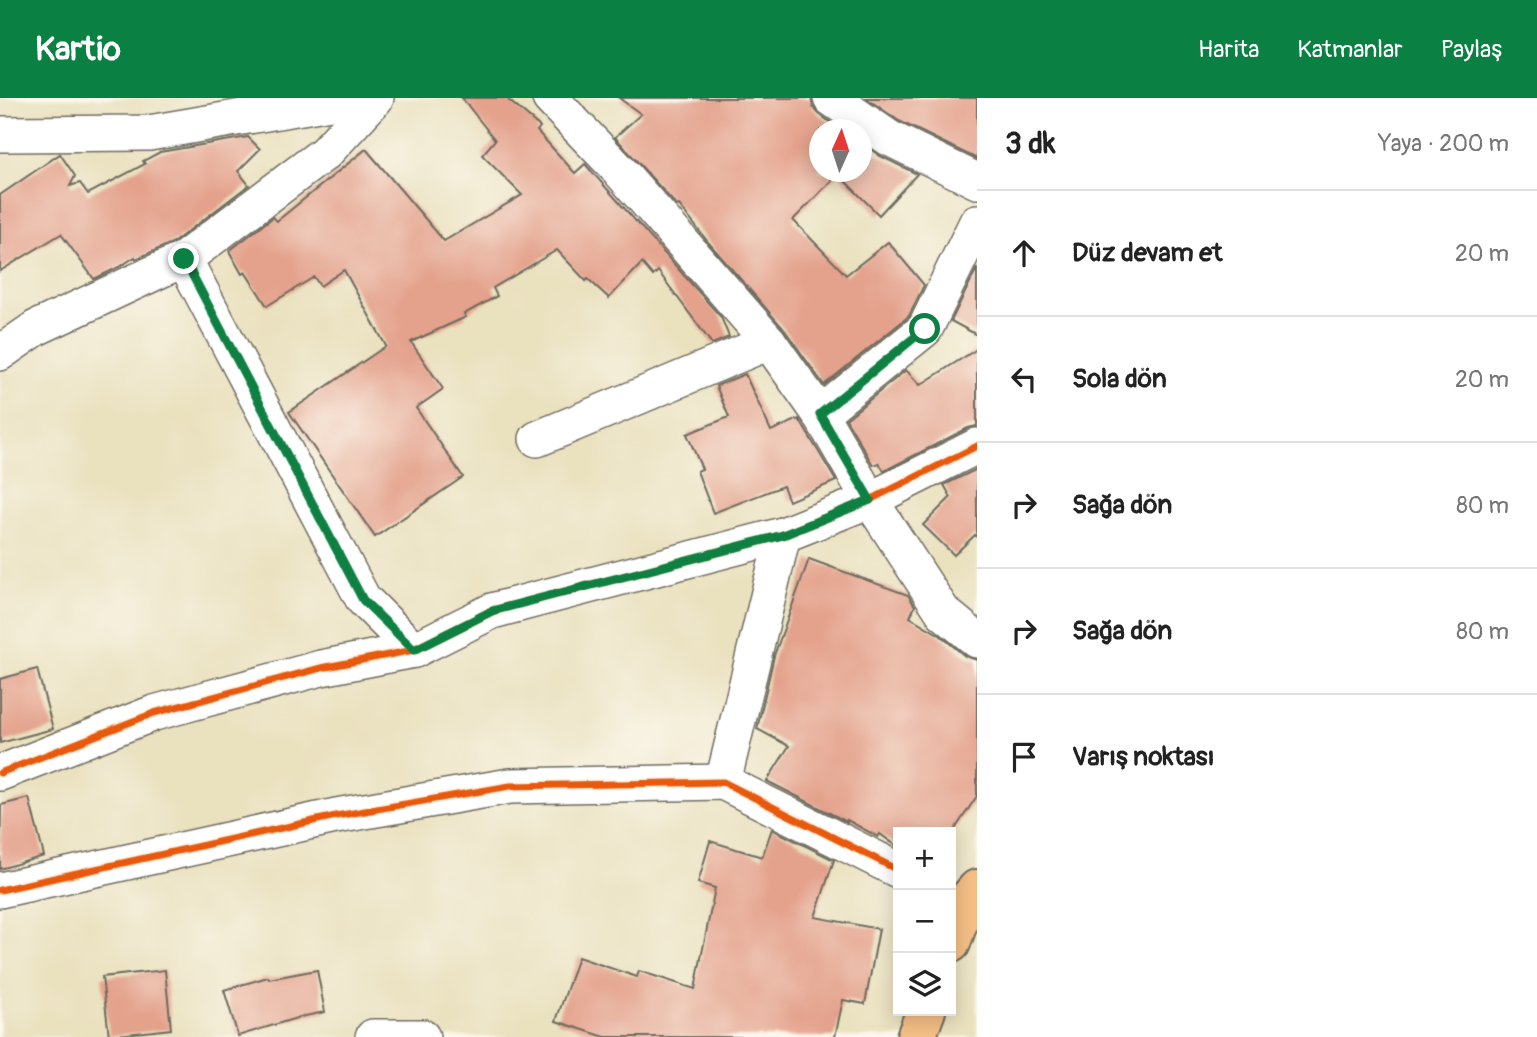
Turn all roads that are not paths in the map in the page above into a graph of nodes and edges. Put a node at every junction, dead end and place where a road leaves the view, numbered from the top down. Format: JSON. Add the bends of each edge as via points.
{"nodes":[{"id":1,"x":354,"y":98,"type":"edge"},
{"id":2,"x":376,"y":98,"type":"edge"},
{"id":3,"x":550,"y":98,"type":"edge"},
{"id":4,"x":831,"y":98,"type":"edge"},
{"id":5,"x":0,"y":134,"type":"edge"},
{"id":6,"x":977,"y":181,"type":"edge"},
{"id":7,"x":977,"y":222,"type":"edge"},
{"id":8,"x":184,"y":259,"type":"junction"},
{"id":9,"x":769,"y":342,"type":"junction"},
{"id":10,"x":0,"y":353,"type":"edge"},
{"id":11,"x":820,"y":414,"type":"junction"},
{"id":12,"x":537,"y":439,"type":"dead end"},
{"id":13,"x":977,"y":446,"type":"edge"},
{"id":14,"x":870,"y":500,"type":"junction"},
{"id":15,"x":783,"y":535,"type":"junction"},
{"id":16,"x":977,"y":640,"type":"edge"},
{"id":17,"x":414,"y":650,"type":"junction"},
{"id":18,"x":0,"y":774,"type":"edge"},
{"id":19,"x":723,"y":782,"type":"junction"},
{"id":20,"x":893,"y":867,"type":"edge"},
{"id":21,"x":0,"y":890,"type":"edge"},
{"id":22,"x":964,"y":896,"type":"edge"},
{"id":23,"x":956,"y":925,"type":"edge"},
{"id":24,"x":924,"y":1016,"type":"edge"},
{"id":25,"x":373,"y":1037,"type":"edge"},
{"id":26,"x":422,"y":1037,"type":"edge"},
{"id":27,"x":916,"y":1037,"type":"edge"}],
"edges":[{"from":1,"to":5,"type":"street","via":[[149,133]]},
{"from":2,"to":8,"type":"street","via":[[325,153]]},
{"from":3,"to":9,"type":"street"},
{"from":4,"to":6,"type":"street","via":[[888,138]]},
{"from":7,"to":11,"type":"street","via":[[925,329]]},
{"from":8,"to":10,"type":"street","via":[[36,328]]},
{"from":8,"to":17,"type":"street","via":[[363,600]]},
{"from":9,"to":11,"type":"street"},
{"from":9,"to":12,"type":"street"},
{"from":11,"to":14,"type":"street"},
{"from":13,"to":14,"type":"street"},
{"from":14,"to":15,"type":"street"},
{"from":14,"to":16,"type":"street","via":[[943,612]]},
{"from":15,"to":17,"type":"street","via":[[492,611]]},
{"from":15,"to":19,"type":"street"},
{"from":17,"to":18,"type":"street","via":[[321,668],[154,713]]},
{"from":19,"to":20,"type":"street"},
{"from":19,"to":21,"type":"street","via":[[510,786],[336,816]]},
{"from":22,"to":23,"type":"main road"},
{"from":24,"to":27,"type":"main road"},
{"from":25,"to":26,"type":"street"}]}
